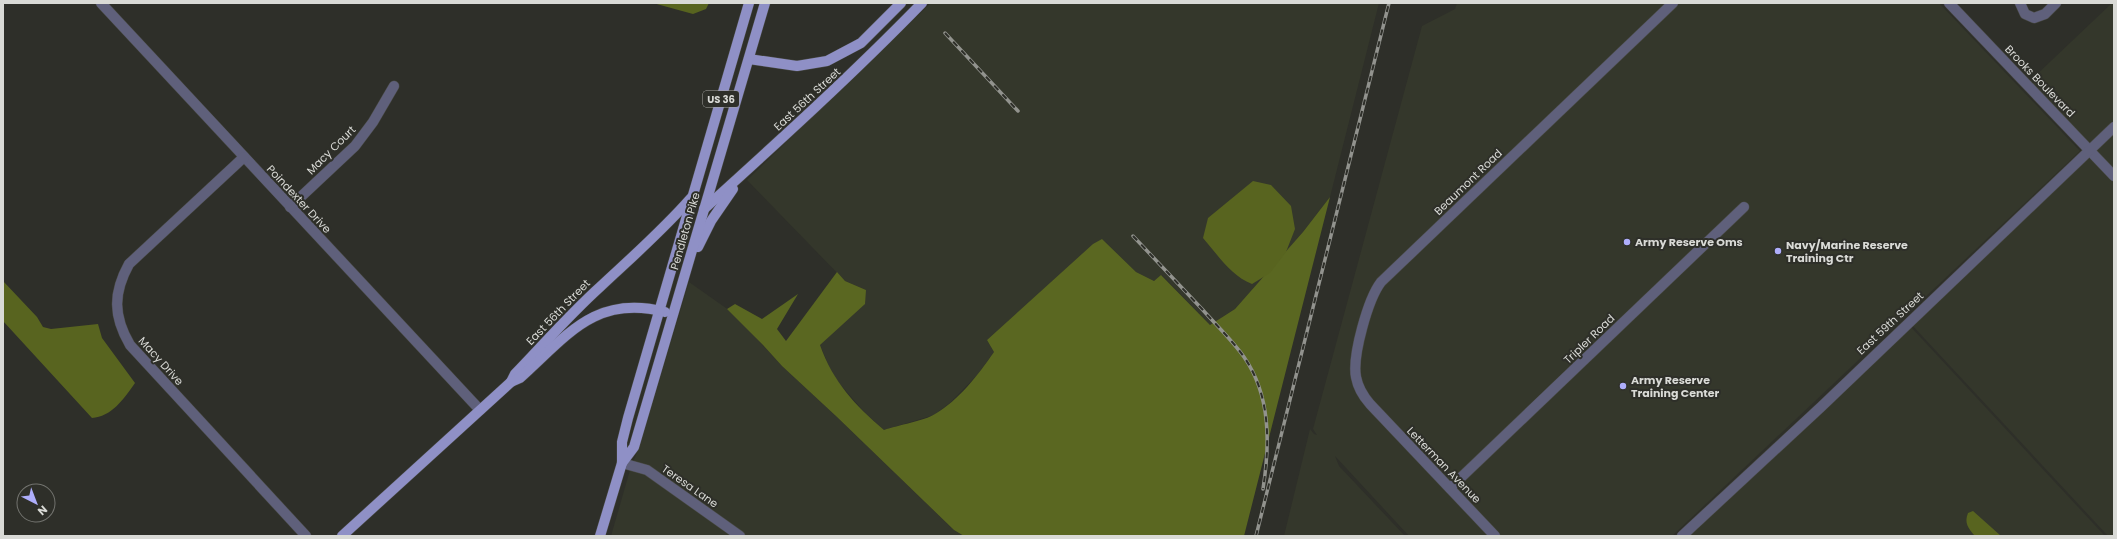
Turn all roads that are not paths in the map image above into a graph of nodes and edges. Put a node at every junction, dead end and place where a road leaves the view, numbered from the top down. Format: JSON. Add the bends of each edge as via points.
{"nodes":[{"id":1,"x":101,"y":3,"type":"edge"},
{"id":2,"x":749,"y":3,"type":"edge"},
{"id":3,"x":765,"y":3,"type":"edge"},
{"id":4,"x":901,"y":3,"type":"edge"},
{"id":5,"x":922,"y":3,"type":"edge"},
{"id":6,"x":1673,"y":3,"type":"edge"},
{"id":7,"x":2020,"y":3,"type":"edge"},
{"id":8,"x":2056,"y":3,"type":"edge"},
{"id":9,"x":1954,"y":5,"type":"edge"},
{"id":10,"x":748,"y":59,"type":"junction"},
{"id":11,"x":394,"y":86,"type":"dead end"},
{"id":12,"x":2114,"y":127,"type":"edge"},
{"id":13,"x":2090,"y":150,"type":"junction"},
{"id":14,"x":244,"y":157,"type":"junction"},
{"id":15,"x":746,"y":173,"type":"junction"},
{"id":16,"x":2114,"y":176,"type":"edge"},
{"id":17,"x":693,"y":195,"type":"junction"},
{"id":18,"x":290,"y":207,"type":"junction"},
{"id":19,"x":1744,"y":207,"type":"dead end"},
{"id":20,"x":704,"y":209,"type":"junction"},
{"id":21,"x":686,"y":272,"type":"junction"},
{"id":22,"x":659,"y":311,"type":"junction"},
{"id":23,"x":673,"y":315,"type":"junction"},
{"id":24,"x":512,"y":382,"type":"junction"},
{"id":25,"x":480,"y":410,"type":"junction"},
{"id":26,"x":1376,"y":411,"type":"joint"},
{"id":27,"x":622,"y":463,"type":"junction"},
{"id":28,"x":1450,"y":488,"type":"junction"},
{"id":29,"x":306,"y":536,"type":"edge"},
{"id":30,"x":342,"y":536,"type":"edge"},
{"id":31,"x":600,"y":536,"type":"edge"},
{"id":32,"x":740,"y":536,"type":"edge"},
{"id":33,"x":1495,"y":536,"type":"edge"},
{"id":34,"x":1682,"y":536,"type":"edge"}],
"edges":[{"from":1,"to":14,"type":"street","name":"Poindexter Drive"},
{"from":2,"to":17,"type":"main road","name":"Pendleton Pike","number":"US 36"},
{"from":3,"to":10,"type":"main road","name":"Pendleton Pike","number":"US 36"},
{"from":4,"to":10,"type":"main road","name":"East 56th Street","via":[[861,43],[827,61],[797,66]]},
{"from":5,"to":15,"type":"main road","name":"East 56th Street"},
{"from":6,"to":26,"type":"street","name":"Beaumont Road","via":[[1377,286],[1370,301],[1355,367],[1360,390]]},
{"from":7,"to":8,"type":"street","via":[[2025,14],[2034,18],[2045,14]]},
{"from":9,"to":13,"type":"street","name":"Brooks Boulevard"},
{"from":10,"to":20,"type":"main road","name":"Pendleton Pike","number":"US 36"},
{"from":11,"to":18,"type":"street","name":"Macy Court","via":[[373,122],[355,146]]},
{"from":12,"to":13,"type":"street","name":"East 59th Street"},
{"from":13,"to":16,"type":"street","name":"Brooks Boulevard"},
{"from":13,"to":34,"type":"street","name":"East 59th Street"},
{"from":14,"to":18,"type":"street","name":"Poindexter Drive"},
{"from":14,"to":29,"type":"street","name":"Macy Drive","via":[[129,264],[120,284],[118,316],[130,345]]},
{"from":15,"to":20,"type":"main road","name":"East 56th Street"},
{"from":15,"to":21,"type":"main road","via":[[710,222]]},
{"from":17,"to":22,"type":"main road","name":"Pendleton Pike","number":"US 36"},
{"from":17,"to":24,"type":"main road","name":"East 56th Street","via":[[670,222],[554,333],[515,374]]},
{"from":18,"to":25,"type":"street","name":"Poindexter Drive"},
{"from":19,"to":28,"type":"street","name":"Tripler Road"},
{"from":20,"to":21,"type":"main road","name":"Pendleton Pike","number":"US 36"},
{"from":21,"to":23,"type":"main road","name":"Pendleton Pike","number":"US 36"},
{"from":22,"to":23,"type":"main road","name":"East 56th Street"},
{"from":22,"to":24,"type":"main road","name":"East 56th Street","via":[[623,307],[610,309],[587,320],[520,378]]},
{"from":22,"to":27,"type":"main road","name":"Pendleton Pike","number":"US 36","via":[[622,442]]},
{"from":23,"to":27,"type":"main road","name":"Pendleton Pike","number":"US 36","via":[[634,446]]},
{"from":24,"to":25,"type":"main road","name":"East 56th Street"},
{"from":25,"to":30,"type":"main road","name":"East 56th Street"},
{"from":26,"to":28,"type":"street","name":"Letterman Avenue"},
{"from":27,"to":31,"type":"main road","name":"Pendleton Pike","number":"US 36"},
{"from":27,"to":32,"type":"street","name":"Teresa Lane","via":[[646,470]]},
{"from":28,"to":33,"type":"street","name":"Letterman Avenue"}]}
